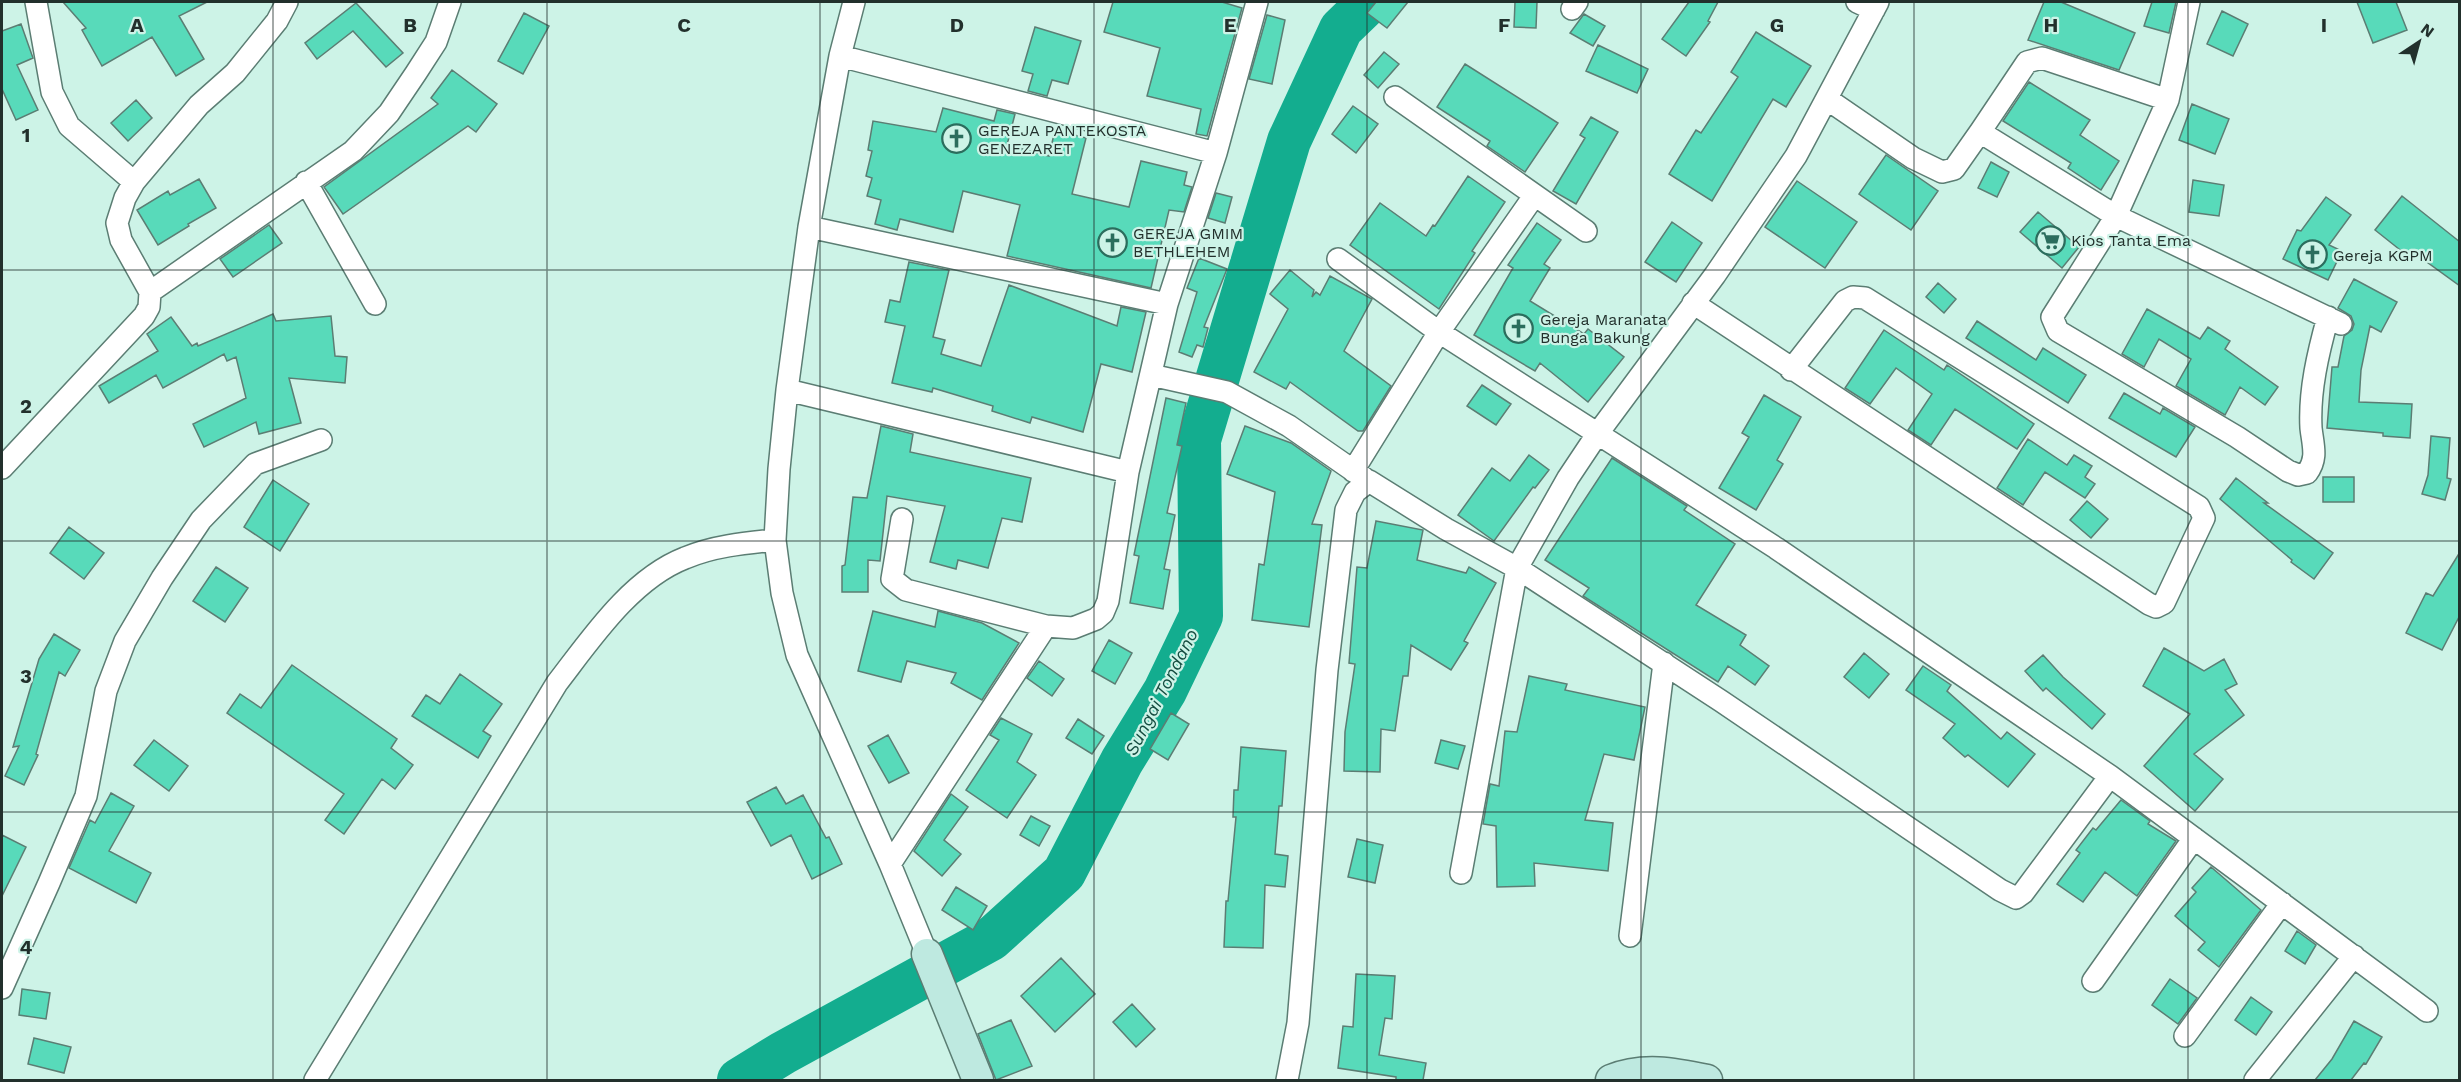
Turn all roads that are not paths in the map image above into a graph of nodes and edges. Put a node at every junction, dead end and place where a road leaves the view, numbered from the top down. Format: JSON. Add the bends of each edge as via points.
{"nodes":[{"id":1,"x":36,"y":2,"type":"edge"},
{"id":2,"x":287,"y":2,"type":"edge"},
{"id":3,"x":450,"y":2,"type":"edge"},
{"id":4,"x":854,"y":2,"type":"edge"},
{"id":5,"x":1257,"y":2,"type":"edge"},
{"id":6,"x":2189,"y":2,"type":"edge"},
{"id":7,"x":1870,"y":4,"type":"edge"},
{"id":8,"x":840,"y":56,"type":"junction"},
{"id":9,"x":1395,"y":97,"type":"dead end"},
{"id":10,"x":1827,"y":99,"type":"junction"},
{"id":11,"x":2168,"y":100,"type":"junction"},
{"id":12,"x":1980,"y":132,"type":"junction"},
{"id":13,"x":1216,"y":153,"type":"junction"},
{"id":14,"x":134,"y":182,"type":"junction"},
{"id":15,"x":306,"y":182,"type":"junction"},
{"id":16,"x":1534,"y":196,"type":"junction"},
{"id":17,"x":2116,"y":216,"type":"junction"},
{"id":18,"x":809,"y":227,"type":"junction"},
{"id":19,"x":1586,"y":231,"type":"dead end"},
{"id":20,"x":1338,"y":260,"type":"dead end"},
{"id":21,"x":150,"y":292,"type":"junction"},
{"id":22,"x":1693,"y":303,"type":"junction"},
{"id":23,"x":375,"y":304,"type":"dead end"},
{"id":24,"x":1167,"y":304,"type":"junction"},
{"id":25,"x":1439,"y":332,"type":"junction"},
{"id":26,"x":1791,"y":370,"type":"junction"},
{"id":27,"x":1151,"y":375,"type":"junction"},
{"id":28,"x":787,"y":390,"type":"junction"},
{"id":29,"x":1598,"y":433,"type":"junction"},
{"id":30,"x":321,"y":440,"type":"dead end"},
{"id":31,"x":2,"y":468,"type":"edge"},
{"id":32,"x":1128,"y":472,"type":"junction"},
{"id":33,"x":1361,"y":476,"type":"junction"},
{"id":34,"x":902,"y":519,"type":"dead end"},
{"id":35,"x":775,"y":540,"type":"junction"},
{"id":36,"x":1517,"y":568,"type":"junction"},
{"id":37,"x":1046,"y":626,"type":"junction"},
{"id":38,"x":1664,"y":663,"type":"junction"},
{"id":39,"x":2110,"y":776,"type":"junction"},
{"id":40,"x":2194,"y":838,"type":"junction"},
{"id":41,"x":890,"y":864,"type":"junction"},
{"id":42,"x":1461,"y":873,"type":"dead end"},
{"id":43,"x":2282,"y":903,"type":"junction"},
{"id":44,"x":1630,"y":936,"type":"dead end"},
{"id":45,"x":927,"y":954,"type":"joint"},
{"id":46,"x":2354,"y":956,"type":"junction"},
{"id":47,"x":2093,"y":981,"type":"dead end"},
{"id":48,"x":2,"y":988,"type":"edge"},
{"id":49,"x":2427,"y":1011,"type":"dead end"},
{"id":50,"x":2185,"y":1036,"type":"dead end"},
{"id":51,"x":315,"y":1080,"type":"edge"},
{"id":52,"x":978,"y":1080,"type":"edge"},
{"id":53,"x":1287,"y":1080,"type":"edge"},
{"id":54,"x":1611,"y":1080,"type":"edge"},
{"id":55,"x":1707,"y":1080,"type":"edge"},
{"id":56,"x":2255,"y":1080,"type":"edge"}],
"edges":[{"from":1,"to":14,"type":"street","via":[[52,92],[69,126]]},
{"from":2,"to":14,"type":"street","via":[[277,21],[235,73],[199,105]]},
{"from":3,"to":15,"type":"street","via":[[436,42],[389,113],[353,151]]},
{"from":4,"to":8,"type":"street"},
{"from":5,"to":13,"type":"street"},
{"from":6,"to":11,"type":"street"},
{"from":7,"to":10,"type":"street"},
{"from":8,"to":13,"type":"street"},
{"from":8,"to":18,"type":"street"},
{"from":9,"to":16,"type":"street"},
{"from":10,"to":12,"type":"street","via":[[1913,158],[1941,172],[1954,168]]},
{"from":10,"to":22,"type":"street","via":[[1796,156]]},
{"from":11,"to":12,"type":"street","via":[[2034,58],[2027,62]]},
{"from":11,"to":17,"type":"street"},
{"from":12,"to":17,"type":"street"},
{"from":13,"to":24,"type":"street"},
{"from":14,"to":21,"type":"street","via":[[117,223],[121,240]]},
{"from":15,"to":21,"type":"street"},
{"from":15,"to":23,"type":"street"},
{"from":16,"to":19,"type":"street"},
{"from":16,"to":25,"type":"street"},
{"from":17,"to":17,"type":"street","via":[[2335,320],[2316,362],[2311,410],[2314,461],[2307,473],[2288,471],[2058,331],[2052,318]]},
{"from":18,"to":24,"type":"street"},
{"from":18,"to":28,"type":"street"},
{"from":20,"to":25,"type":"street"},
{"from":21,"to":31,"type":"street","via":[[144,316]]},
{"from":22,"to":26,"type":"street"},
{"from":22,"to":29,"type":"street"},
{"from":24,"to":27,"type":"street"},
{"from":25,"to":29,"type":"street"},
{"from":25,"to":33,"type":"street"},
{"from":26,"to":26,"type":"street","via":[[1845,301],[1865,298],[1885,310],[2202,511],[2204,518],[2164,603],[2156,607],[2149,604]]},
{"from":27,"to":32,"type":"street"},
{"from":27,"to":33,"type":"street","via":[[1227,393],[1289,426]]},
{"from":28,"to":32,"type":"street"},
{"from":28,"to":35,"type":"street"},
{"from":29,"to":36,"type":"street"},
{"from":29,"to":39,"type":"street","via":[[1776,548]]},
{"from":30,"to":48,"type":"street","via":[[255,464],[201,520],[125,641],[106,691],[86,796]]},
{"from":32,"to":37,"type":"street","via":[[1116,563],[1103,613],[1072,628]]},
{"from":33,"to":36,"type":"street"},
{"from":33,"to":53,"type":"street","via":[[1347,510],[1340,559],[1298,1023]]},
{"from":34,"to":37,"type":"street","via":[[892,571],[897,584],[906,590]]},
{"from":35,"to":41,"type":"street","via":[[782,593],[797,655]]},
{"from":35,"to":51,"type":"street","via":[[734,544],[684,558],[643,583],[600,627],[557,683]]},
{"from":36,"to":38,"type":"street"},
{"from":36,"to":42,"type":"street"},
{"from":37,"to":41,"type":"street"},
{"from":38,"to":39,"type":"street","via":[[2016,898],[2024,893]]},
{"from":38,"to":44,"type":"street"},
{"from":39,"to":40,"type":"street"},
{"from":40,"to":43,"type":"street"},
{"from":40,"to":47,"type":"street"},
{"from":41,"to":45,"type":"street"},
{"from":43,"to":46,"type":"street"},
{"from":43,"to":50,"type":"street"},
{"from":45,"to":52,"type":"street"},
{"from":46,"to":49,"type":"street"},
{"from":46,"to":56,"type":"street"},
{"from":54,"to":55,"type":"street","via":[[1659,1071]]}]}
